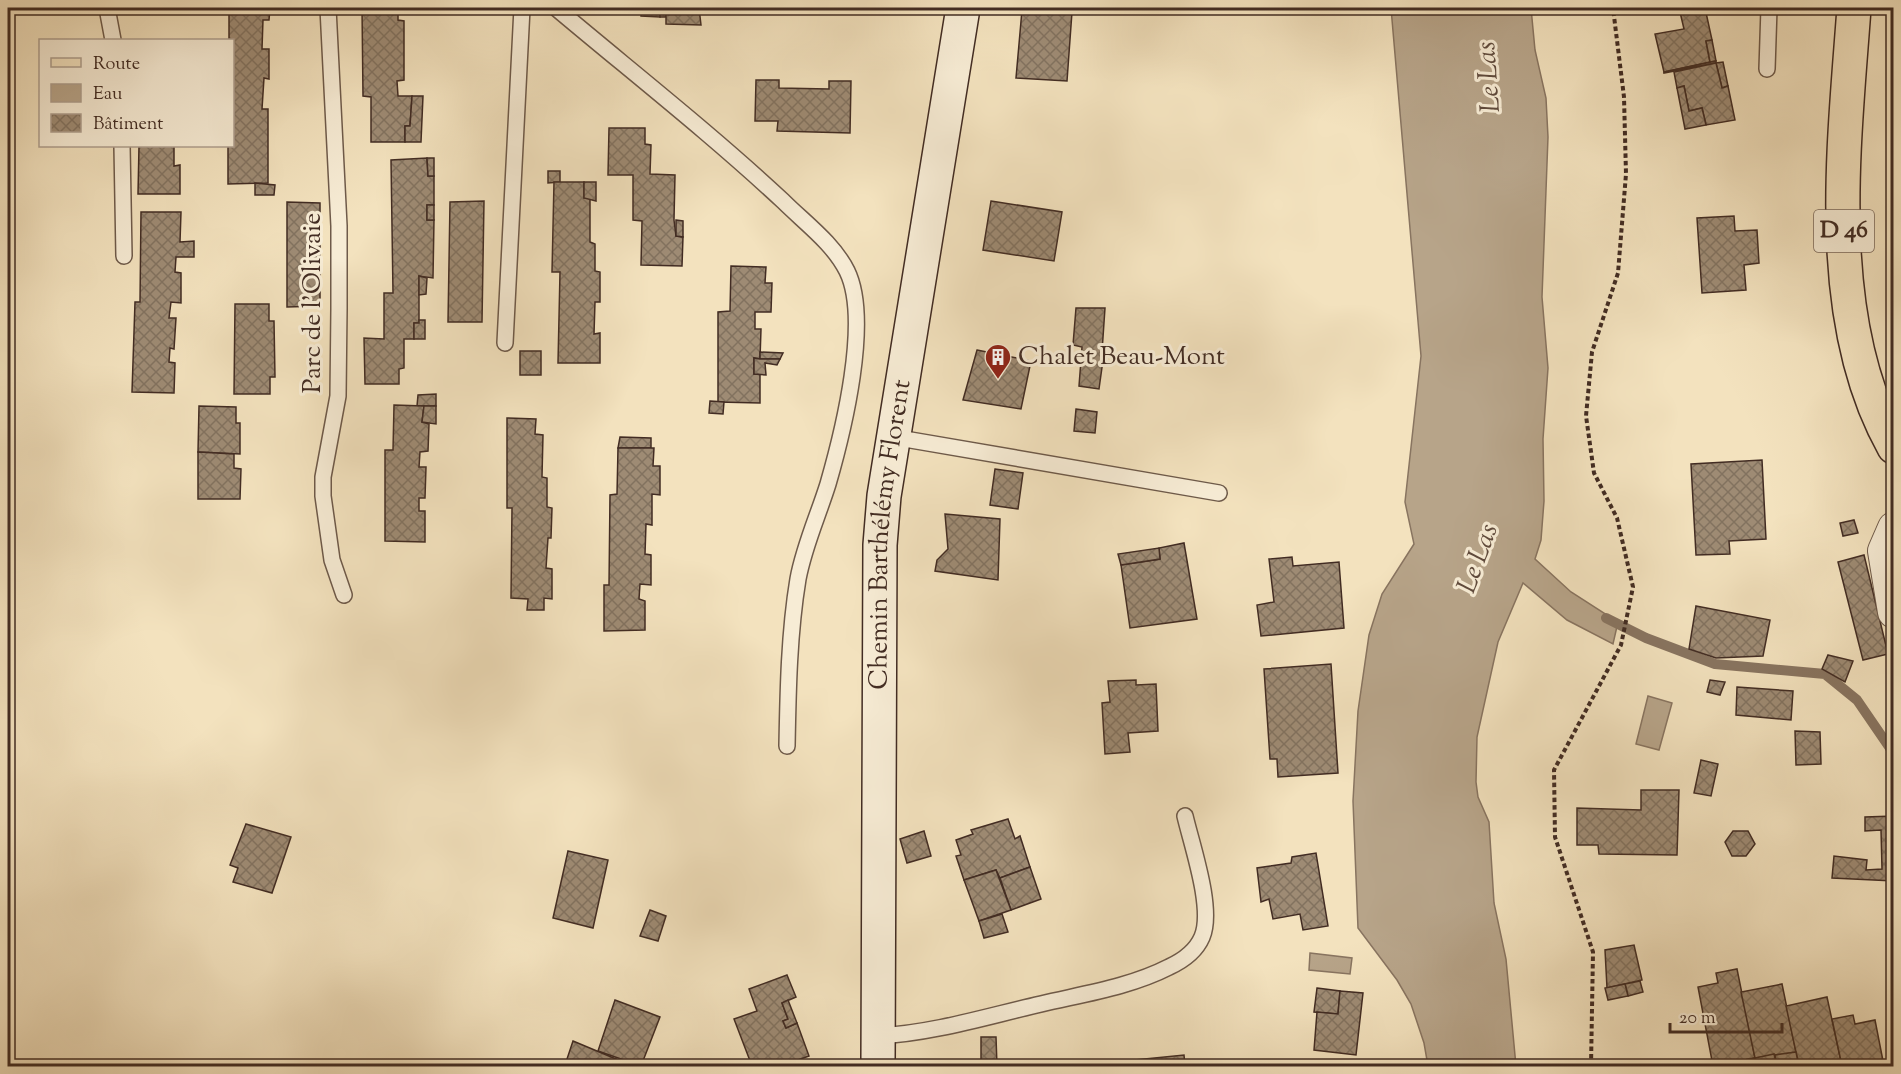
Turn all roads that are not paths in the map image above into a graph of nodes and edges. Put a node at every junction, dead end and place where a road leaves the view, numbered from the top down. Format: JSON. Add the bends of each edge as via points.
{"nodes":[{"id":1,"x":107,"y":8,"type":"edge"},
{"id":2,"x":328,"y":8,"type":"edge"},
{"id":3,"x":522,"y":8,"type":"edge"},
{"id":4,"x":556,"y":8,"type":"edge"},
{"id":5,"x":963,"y":8,"type":"edge"},
{"id":6,"x":1769,"y":8,"type":"edge"},
{"id":7,"x":1854,"y":8,"type":"edge"},
{"id":8,"x":113,"y":39,"type":"edge"},
{"id":9,"x":1767,"y":69,"type":"dead end"},
{"id":10,"x":122,"y":147,"type":"edge"},
{"id":11,"x":124,"y":256,"type":"dead end"},
{"id":12,"x":505,"y":343,"type":"dead end"},
{"id":13,"x":894,"y":437,"type":"junction"},
{"id":14,"x":1893,"y":447,"type":"edge"},
{"id":15,"x":1219,"y":493,"type":"dead end"},
{"id":16,"x":1893,"y":528,"type":"edge"},
{"id":17,"x":344,"y":594,"type":"dead end"},
{"id":18,"x":1893,"y":612,"type":"edge"},
{"id":19,"x":788,"y":746,"type":"dead end"},
{"id":20,"x":1185,"y":816,"type":"dead end"},
{"id":21,"x":878,"y":1051,"type":"edge"}],
"edges":[{"from":1,"to":8,"type":"lane"},
{"from":2,"to":17,"type":"lane","name":"Parc de l'Olivaie","via":[[339,226],[339,331],[338,396],[323,496],[332,560]]},
{"from":3,"to":12,"type":"lane"},
{"from":4,"to":19,"type":"lane","via":[[741,161],[837,255],[854,290],[851,378],[828,483],[798,578]]},
{"from":5,"to":13,"type":"street","name":"Chemin Barthélémy Florent"},
{"from":6,"to":9,"type":"lane"},
{"from":7,"to":14,"type":"main road","number":"D 46","via":[[1845,122],[1844,229],[1848,282],[1859,356]]},
{"from":10,"to":11,"type":"lane"},
{"from":13,"to":15,"type":"lane"},
{"from":13,"to":21,"type":"street","name":"Chemin Barthélémy Florent","via":[[884,496],[879,575]]},
{"from":16,"to":18,"type":"street","via":[[1884,551]]},
{"from":20,"to":21,"type":"lane","via":[[1206,925],[1202,938],[1182,959],[1119,985],[921,1032]]}]}
